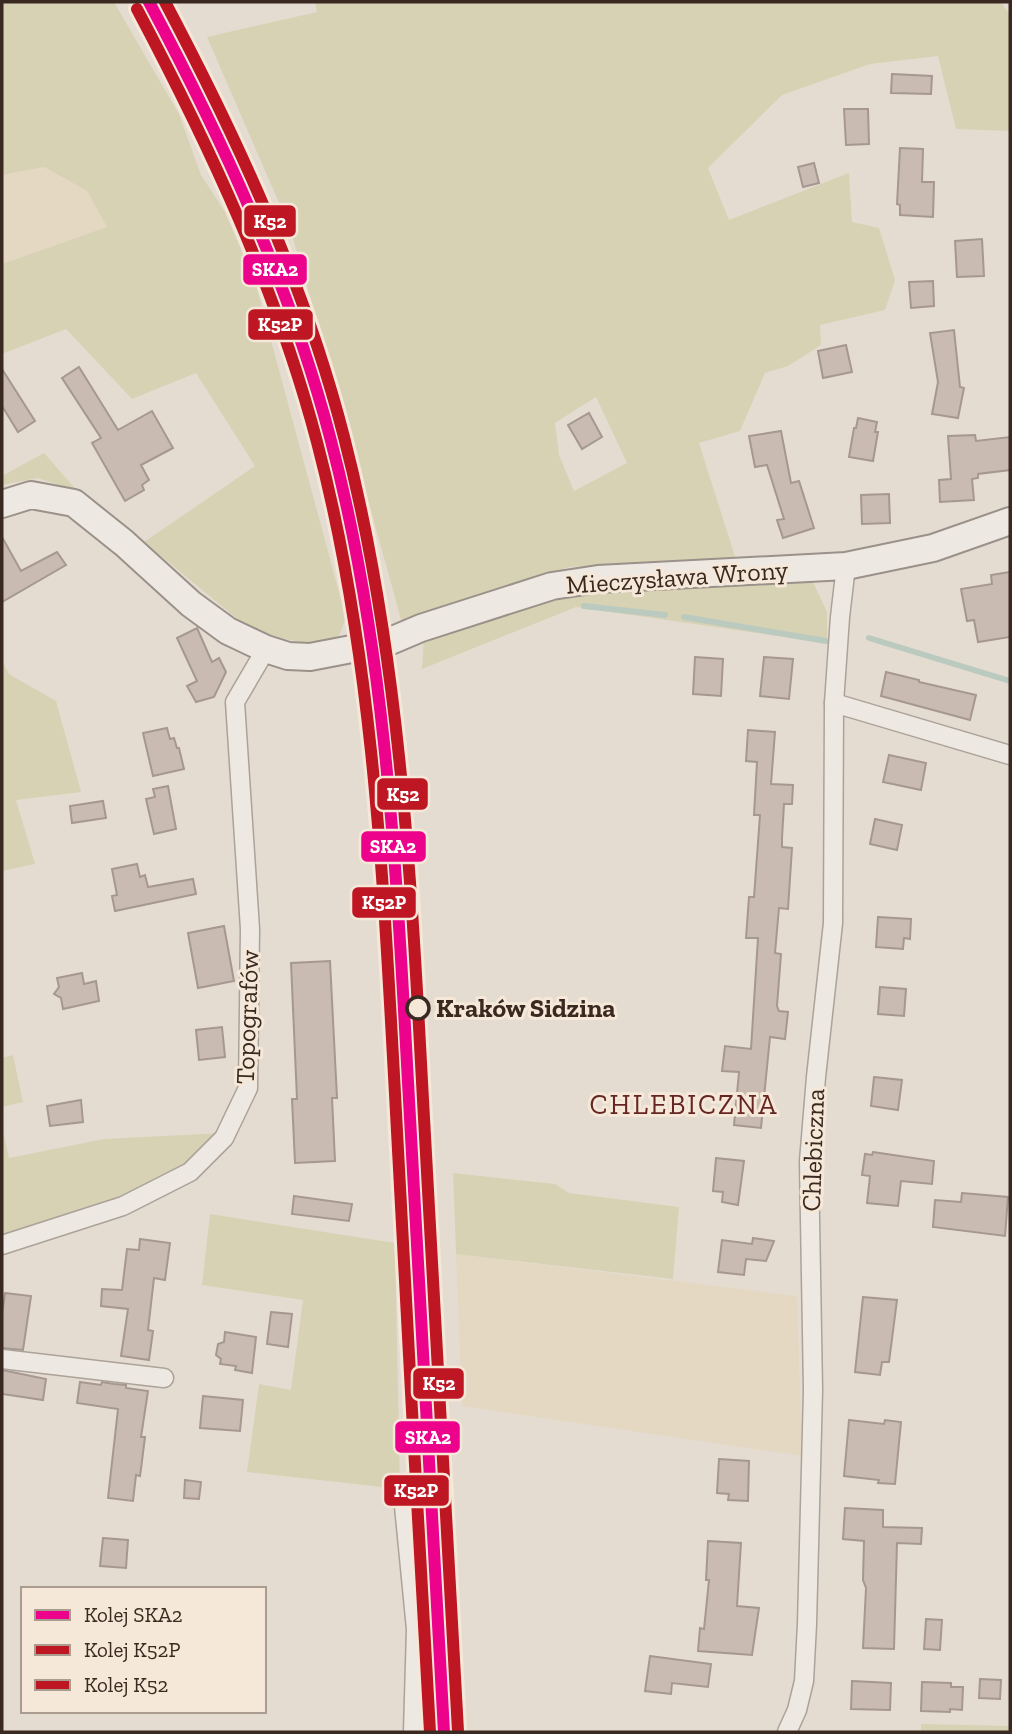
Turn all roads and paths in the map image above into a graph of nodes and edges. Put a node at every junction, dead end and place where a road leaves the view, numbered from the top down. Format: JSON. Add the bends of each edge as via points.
{"nodes":[{"id":1,"x":2,"y":504,"type":"edge"},
{"id":2,"x":1010,"y":521,"type":"edge"},
{"id":3,"x":846,"y":566,"type":"junction"},
{"id":4,"x":266,"y":649,"type":"junction"},
{"id":5,"x":834,"y":703,"type":"junction"},
{"id":6,"x":1010,"y":755,"type":"edge"},
{"id":7,"x":2,"y":1245,"type":"edge"},
{"id":8,"x":2,"y":1359,"type":"edge"},
{"id":9,"x":163,"y":1378,"type":"dead end"},
{"id":10,"x":403,"y":1496,"type":"dead end"},
{"id":11,"x":413,"y":1732,"type":"edge"},
{"id":12,"x":787,"y":1732,"type":"edge"}],
"edges":[{"from":1,"to":4,"type":"street","name":"Mieczysława Wrony","via":[[31,495],[74,503],[191,604],[228,631]]},
{"from":2,"to":3,"type":"street","name":"Mieczysława Wrony","via":[[933,548]]},
{"from":3,"to":4,"type":"street","name":"Mieczysława Wrony","via":[[598,579],[552,586],[388,642],[342,653],[288,656]]},
{"from":3,"to":5,"type":"street","name":"Chlebiczna"},
{"from":4,"to":7,"type":"street","name":"Topografów","via":[[235,702],[250,929],[248,1088],[225,1138],[190,1172],[123,1206]]},
{"from":5,"to":6,"type":"street"},
{"from":5,"to":12,"type":"street","name":"Chlebiczna","via":[[834,923],[809,1161],[813,1390],[807,1624],[804,1681]]},
{"from":8,"to":9,"type":"street"},
{"from":10,"to":11,"type":"street","via":[[416,1629]]}]}
